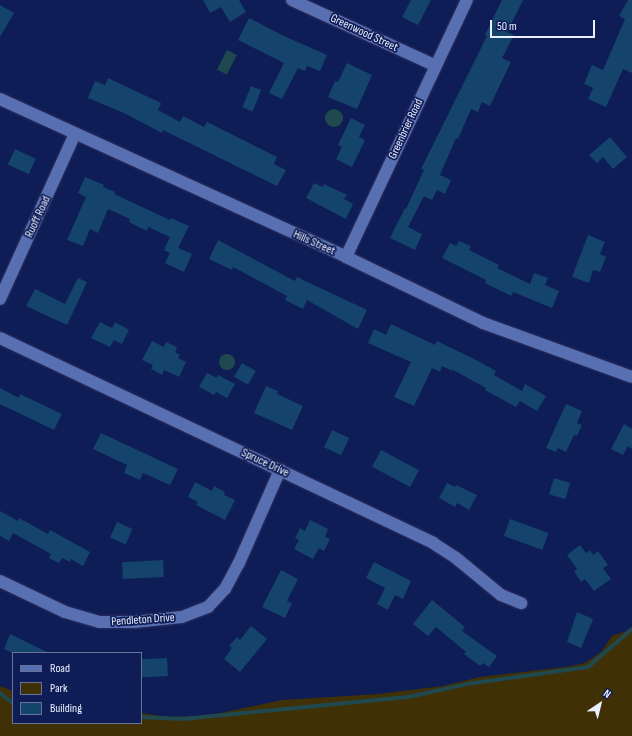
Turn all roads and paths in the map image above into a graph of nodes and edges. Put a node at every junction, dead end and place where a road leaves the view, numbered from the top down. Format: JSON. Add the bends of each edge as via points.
{"nodes":[{"id":1,"x":292,"y":0,"type":"edge"},
{"id":2,"x":467,"y":0,"type":"edge"},
{"id":3,"x":436,"y":66,"type":"junction"},
{"id":4,"x":0,"y":99,"type":"edge"},
{"id":5,"x":75,"y":134,"type":"junction"},
{"id":6,"x":346,"y":257,"type":"junction"},
{"id":7,"x":0,"y":299,"type":"edge"},
{"id":8,"x":0,"y":338,"type":"edge"},
{"id":9,"x":632,"y":377,"type":"edge"},
{"id":10,"x":280,"y":470,"type":"junction"},
{"id":11,"x":0,"y":581,"type":"edge"},
{"id":12,"x":521,"y":603,"type":"dead end"}],
"edges":[{"from":1,"to":3,"type":"street","name":"Greenwood Street"},
{"from":2,"to":3,"type":"street","name":"Greenbrier Road"},
{"from":3,"to":6,"type":"street","name":"Greenbrier Road"},
{"from":4,"to":5,"type":"street","name":"Hills Street"},
{"from":5,"to":6,"type":"street","name":"Hills Street"},
{"from":5,"to":7,"type":"street","name":"Ruoff Road"},
{"from":6,"to":9,"type":"street","name":"Hills Street","via":[[483,323]]},
{"from":8,"to":10,"type":"street","name":"Spruce Drive"},
{"from":10,"to":11,"type":"street","name":"Pendleton Drive","via":[[239,563],[225,589],[208,607],[182,617],[134,622],[99,622],[65,612]]},
{"from":10,"to":12,"type":"street","name":"Spruce Drive","via":[[433,543],[456,558],[502,596]]}]}
